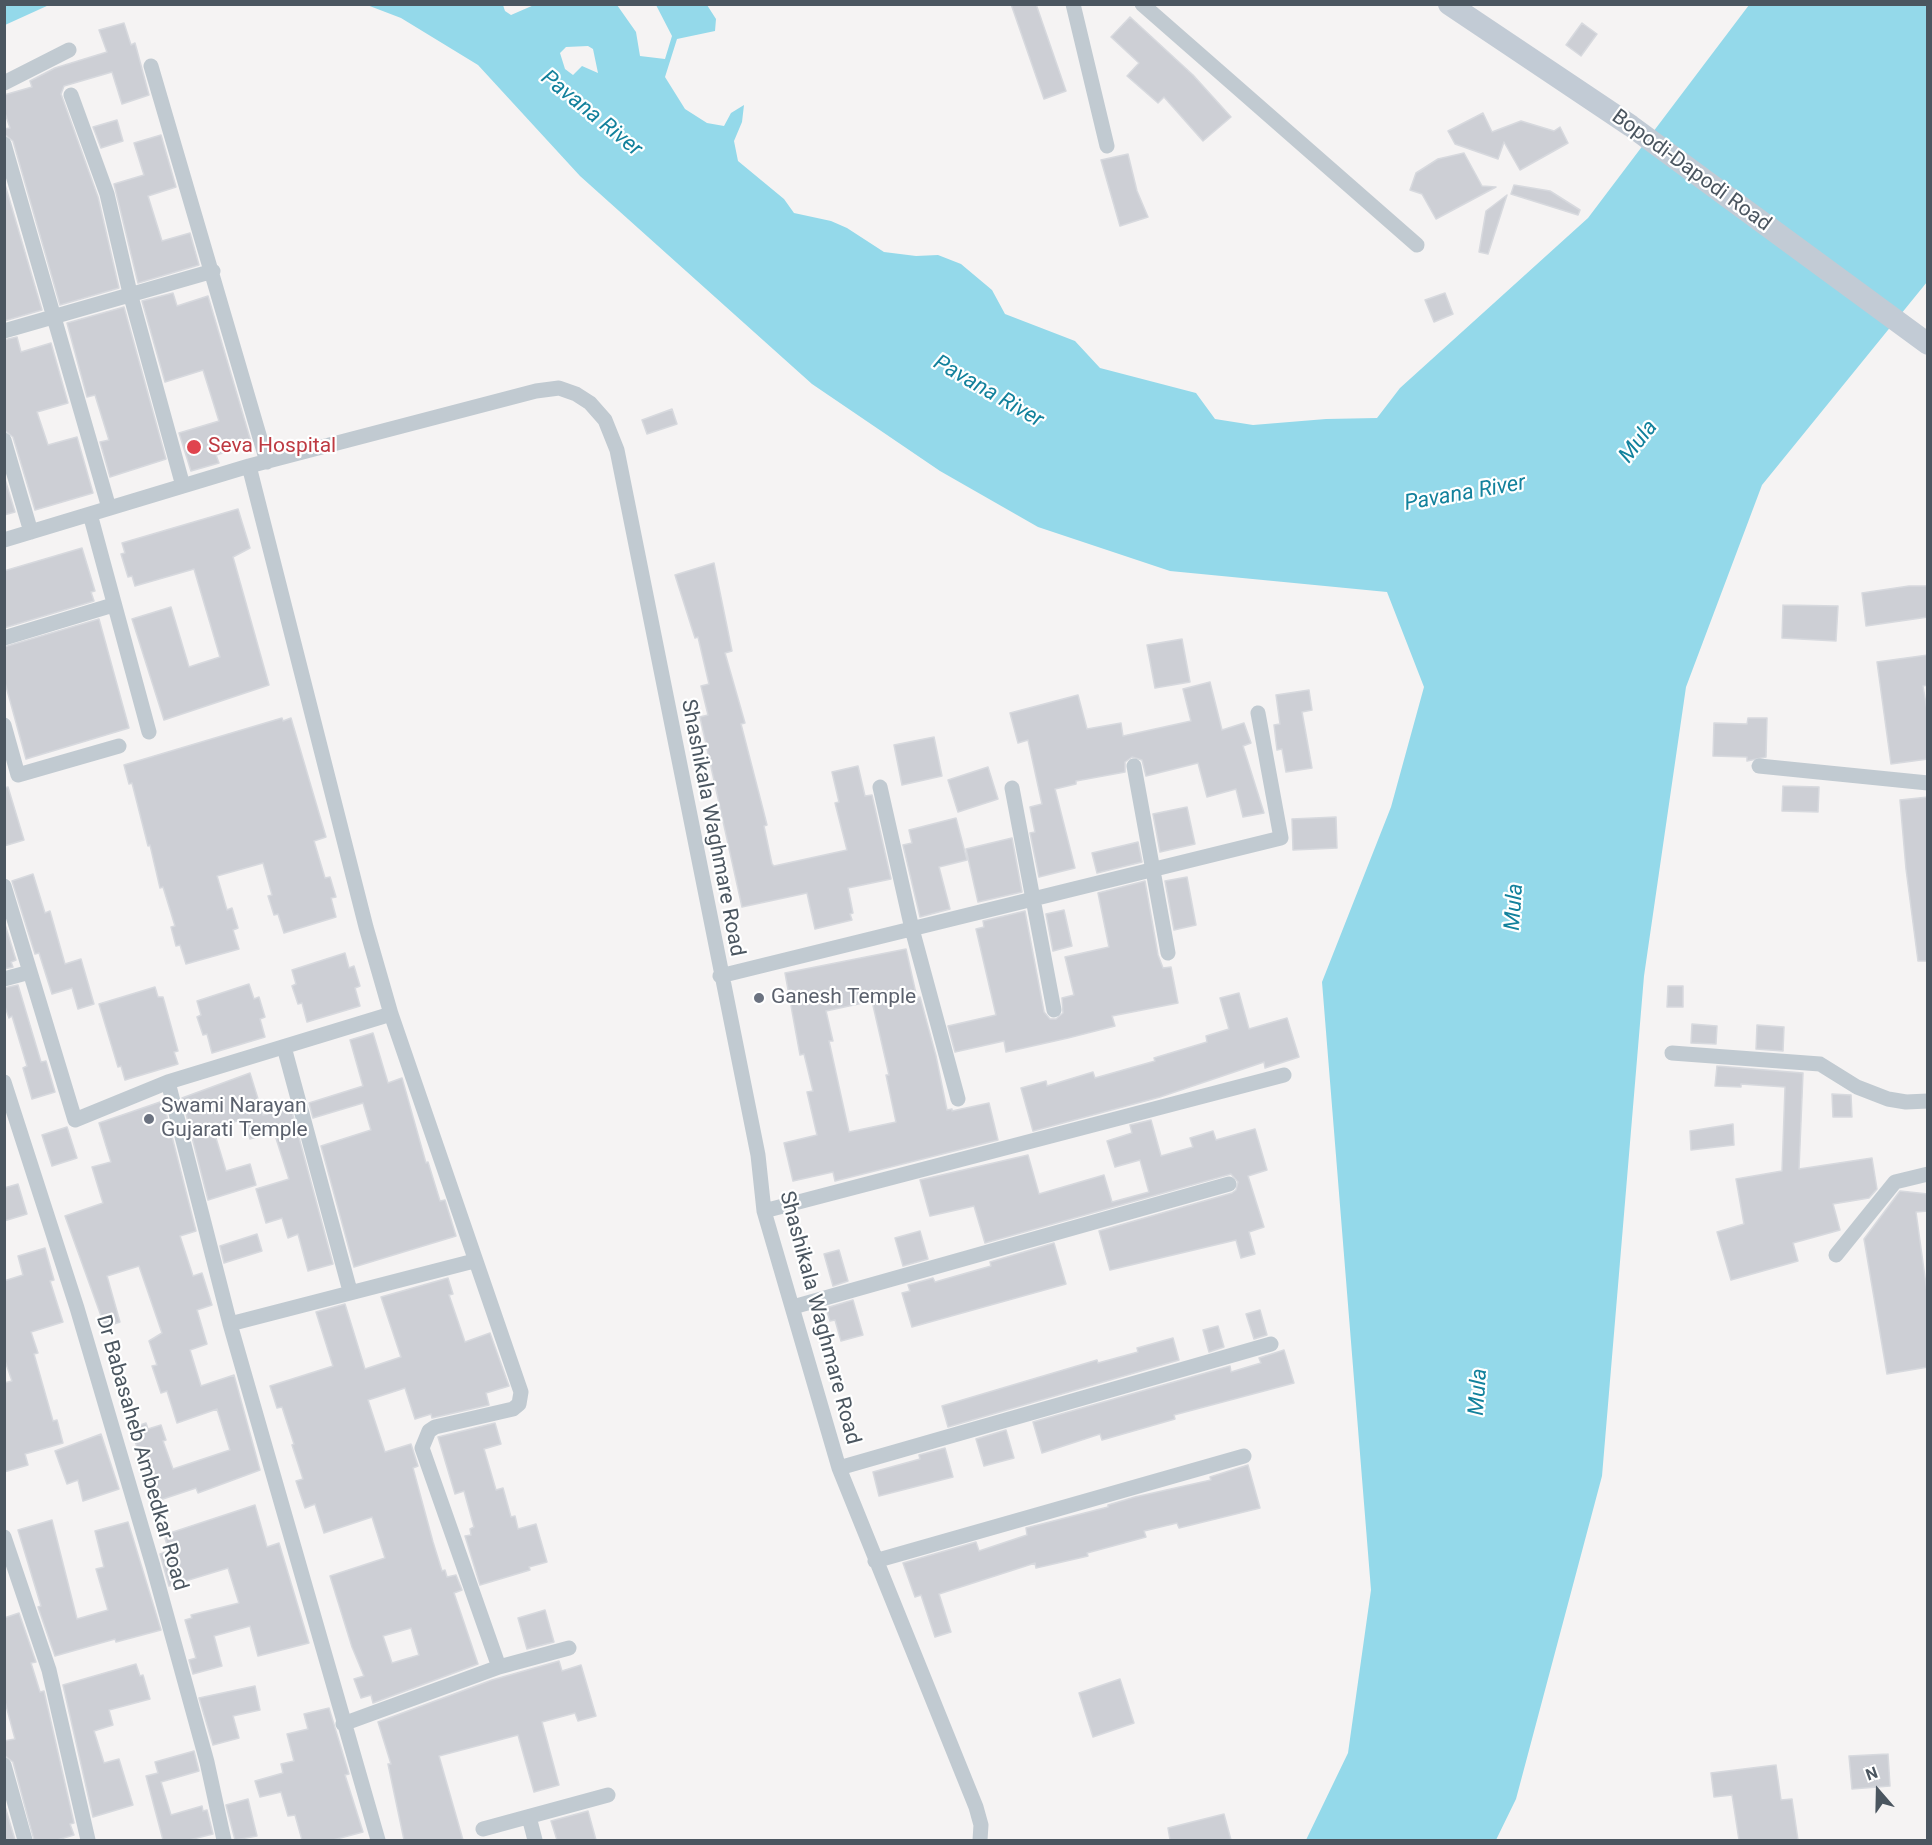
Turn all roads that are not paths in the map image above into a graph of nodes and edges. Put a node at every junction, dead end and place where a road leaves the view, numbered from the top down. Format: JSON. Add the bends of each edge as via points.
{"nodes":[{"id":1,"x":1073,"y":4,"type":"edge"},
{"id":2,"x":1142,"y":4,"type":"edge"},
{"id":3,"x":1449,"y":4,"type":"edge"},
{"id":4,"x":69,"y":50,"type":"dead end"},
{"id":5,"x":150,"y":66,"type":"dead end"},
{"id":6,"x":4,"y":83,"type":"edge"},
{"id":7,"x":71,"y":95,"type":"dead end"},
{"id":8,"x":4,"y":144,"type":"edge"},
{"id":9,"x":1107,"y":146,"type":"dead end"},
{"id":10,"x":1417,"y":245,"type":"dead end"},
{"id":11,"x":213,"y":271,"type":"junction"},
{"id":12,"x":130,"y":293,"type":"junction"},
{"id":13,"x":54,"y":316,"type":"junction"},
{"id":14,"x":4,"y":331,"type":"edge"},
{"id":15,"x":1928,"y":344,"type":"edge"},
{"id":16,"x":4,"y":440,"type":"edge"},
{"id":17,"x":267,"y":462,"type":"junction"},
{"id":18,"x":249,"y":466,"type":"junction"},
{"id":19,"x":183,"y":486,"type":"junction"},
{"id":20,"x":109,"y":508,"type":"junction"},
{"id":21,"x":90,"y":514,"type":"junction"},
{"id":22,"x":31,"y":532,"type":"junction"},
{"id":23,"x":4,"y":540,"type":"edge"},
{"id":24,"x":113,"y":605,"type":"junction"},
{"id":25,"x":4,"y":638,"type":"edge"},
{"id":26,"x":1258,"y":713,"type":"dead end"},
{"id":27,"x":4,"y":725,"type":"edge"},
{"id":28,"x":148,"y":732,"type":"dead end"},
{"id":29,"x":119,"y":746,"type":"dead end"},
{"id":30,"x":1134,"y":766,"type":"dead end"},
{"id":31,"x":1759,"y":766,"type":"dead end"},
{"id":32,"x":1928,"y":783,"type":"edge"},
{"id":33,"x":880,"y":786,"type":"dead end"},
{"id":34,"x":1012,"y":788,"type":"dead end"},
{"id":35,"x":1152,"y":869,"type":"junction"},
{"id":36,"x":4,"y":886,"type":"edge"},
{"id":37,"x":1035,"y":898,"type":"junction"},
{"id":38,"x":912,"y":929,"type":"junction"},
{"id":39,"x":1168,"y":953,"type":"dead end"},
{"id":40,"x":30,"y":972,"type":"junction"},
{"id":41,"x":720,"y":976,"type":"junction"},
{"id":42,"x":4,"y":979,"type":"edge"},
{"id":43,"x":1054,"y":1010,"type":"dead end"},
{"id":44,"x":391,"y":1014,"type":"junction"},
{"id":45,"x":284,"y":1047,"type":"junction"},
{"id":46,"x":1672,"y":1053,"type":"dead end"},
{"id":47,"x":1284,"y":1075,"type":"dead end"},
{"id":48,"x":4,"y":1082,"type":"edge"},
{"id":49,"x":168,"y":1082,"type":"junction"},
{"id":50,"x":958,"y":1099,"type":"dead end"},
{"id":51,"x":1928,"y":1101,"type":"edge"},
{"id":52,"x":1928,"y":1174,"type":"edge"},
{"id":53,"x":1229,"y":1184,"type":"dead end"},
{"id":54,"x":764,"y":1211,"type":"junction"},
{"id":55,"x":1836,"y":1255,"type":"dead end"},
{"id":56,"x":474,"y":1261,"type":"junction"},
{"id":57,"x":350,"y":1291,"type":"junction"},
{"id":58,"x":793,"y":1307,"type":"junction"},
{"id":59,"x":230,"y":1324,"type":"junction"},
{"id":60,"x":1271,"y":1344,"type":"dead end"},
{"id":61,"x":1244,"y":1456,"type":"dead end"},
{"id":62,"x":839,"y":1468,"type":"junction"},
{"id":63,"x":4,"y":1538,"type":"edge"},
{"id":64,"x":875,"y":1561,"type":"junction"},
{"id":65,"x":569,"y":1648,"type":"dead end"},
{"id":66,"x":499,"y":1667,"type":"junction"},
{"id":67,"x":344,"y":1724,"type":"junction"},
{"id":68,"x":4,"y":1766,"type":"edge"},
{"id":69,"x":608,"y":1795,"type":"dead end"},
{"id":70,"x":528,"y":1817,"type":"junction"},
{"id":71,"x":483,"y":1829,"type":"dead end"},
{"id":72,"x":25,"y":1840,"type":"edge"},
{"id":73,"x":88,"y":1840,"type":"edge"},
{"id":74,"x":224,"y":1840,"type":"edge"},
{"id":75,"x":378,"y":1840,"type":"edge"},
{"id":76,"x":536,"y":1840,"type":"edge"},
{"id":77,"x":980,"y":1840,"type":"edge"}],
"edges":[{"from":1,"to":9,"type":"street"},
{"from":2,"to":10,"type":"street"},
{"from":3,"to":15,"type":"street","name":"Bopodi-Dapodi Road","via":[[1630,126]]},
{"from":4,"to":6,"type":"street"},
{"from":5,"to":11,"type":"street"},
{"from":7,"to":12,"type":"street","via":[[107,194]]},
{"from":8,"to":13,"type":"street"},
{"from":11,"to":12,"type":"street"},
{"from":11,"to":17,"type":"street"},
{"from":12,"to":13,"type":"street"},
{"from":12,"to":19,"type":"street"},
{"from":13,"to":14,"type":"street"},
{"from":13,"to":20,"type":"street"},
{"from":16,"to":22,"type":"street"},
{"from":17,"to":18,"type":"street","name":"Shashikala Waghmare Road"},
{"from":17,"to":41,"type":"street","name":"Shashikala Waghmare Road","via":[[559,388],[590,403],[605,420],[617,450]]},
{"from":18,"to":19,"type":"street","name":"Shashikala Waghmare Road"},
{"from":18,"to":44,"type":"street"},
{"from":19,"to":20,"type":"street","name":"Shashikala Waghmare Road"},
{"from":20,"to":21,"type":"street","name":"Shashikala Waghmare Road"},
{"from":21,"to":22,"type":"street","name":"Shashikala Waghmare Road"},
{"from":21,"to":24,"type":"street"},
{"from":22,"to":23,"type":"street","name":"Shashikala Waghmare Road"},
{"from":24,"to":25,"type":"street"},
{"from":24,"to":28,"type":"street"},
{"from":26,"to":35,"type":"street","via":[[1281,838]]},
{"from":27,"to":29,"type":"street","via":[[18,775]]},
{"from":30,"to":35,"type":"street"},
{"from":31,"to":32,"type":"street"},
{"from":33,"to":38,"type":"street"},
{"from":34,"to":37,"type":"street"},
{"from":35,"to":37,"type":"street"},
{"from":35,"to":39,"type":"street"},
{"from":36,"to":40,"type":"street"},
{"from":37,"to":38,"type":"street"},
{"from":37,"to":43,"type":"street"},
{"from":38,"to":41,"type":"street"},
{"from":38,"to":50,"type":"street"},
{"from":40,"to":42,"type":"street"},
{"from":40,"to":49,"type":"street","via":[[75,1120]]},
{"from":41,"to":54,"type":"street","name":"Shashikala Waghmare Road","via":[[758,1155]]},
{"from":44,"to":45,"type":"street"},
{"from":44,"to":56,"type":"street"},
{"from":45,"to":49,"type":"street"},
{"from":45,"to":57,"type":"street"},
{"from":46,"to":51,"type":"street","via":[[1820,1064],[1857,1087],[1888,1099]]},
{"from":47,"to":54,"type":"street"},
{"from":48,"to":74,"type":"street","name":"Dr Babasaheb Ambedkar Road","via":[[77,1308],[153,1566],[207,1762]]},
{"from":49,"to":59,"type":"street"},
{"from":52,"to":55,"type":"street","via":[[1895,1182]]},
{"from":53,"to":58,"type":"street"},
{"from":54,"to":58,"type":"street","name":"Shashikala Waghmare Road"},
{"from":56,"to":57,"type":"street"},
{"from":56,"to":66,"type":"street","via":[[521,1398],[513,1409],[435,1426],[424,1438],[422,1448]]},
{"from":57,"to":59,"type":"street"},
{"from":58,"to":62,"type":"street","name":"Shashikala Waghmare Road"},
{"from":59,"to":67,"type":"street"},
{"from":60,"to":62,"type":"street"},
{"from":61,"to":64,"type":"street"},
{"from":62,"to":64,"type":"street","name":"Shashikala Waghmare Road"},
{"from":63,"to":73,"type":"street","via":[[49,1670]]},
{"from":64,"to":77,"type":"street","name":"Shashikala Waghmare Road","via":[[976,1807]]},
{"from":65,"to":66,"type":"street"},
{"from":66,"to":67,"type":"street"},
{"from":67,"to":75,"type":"street"},
{"from":68,"to":72,"type":"street"},
{"from":69,"to":70,"type":"street"},
{"from":70,"to":71,"type":"street"},
{"from":70,"to":76,"type":"street"}]}
